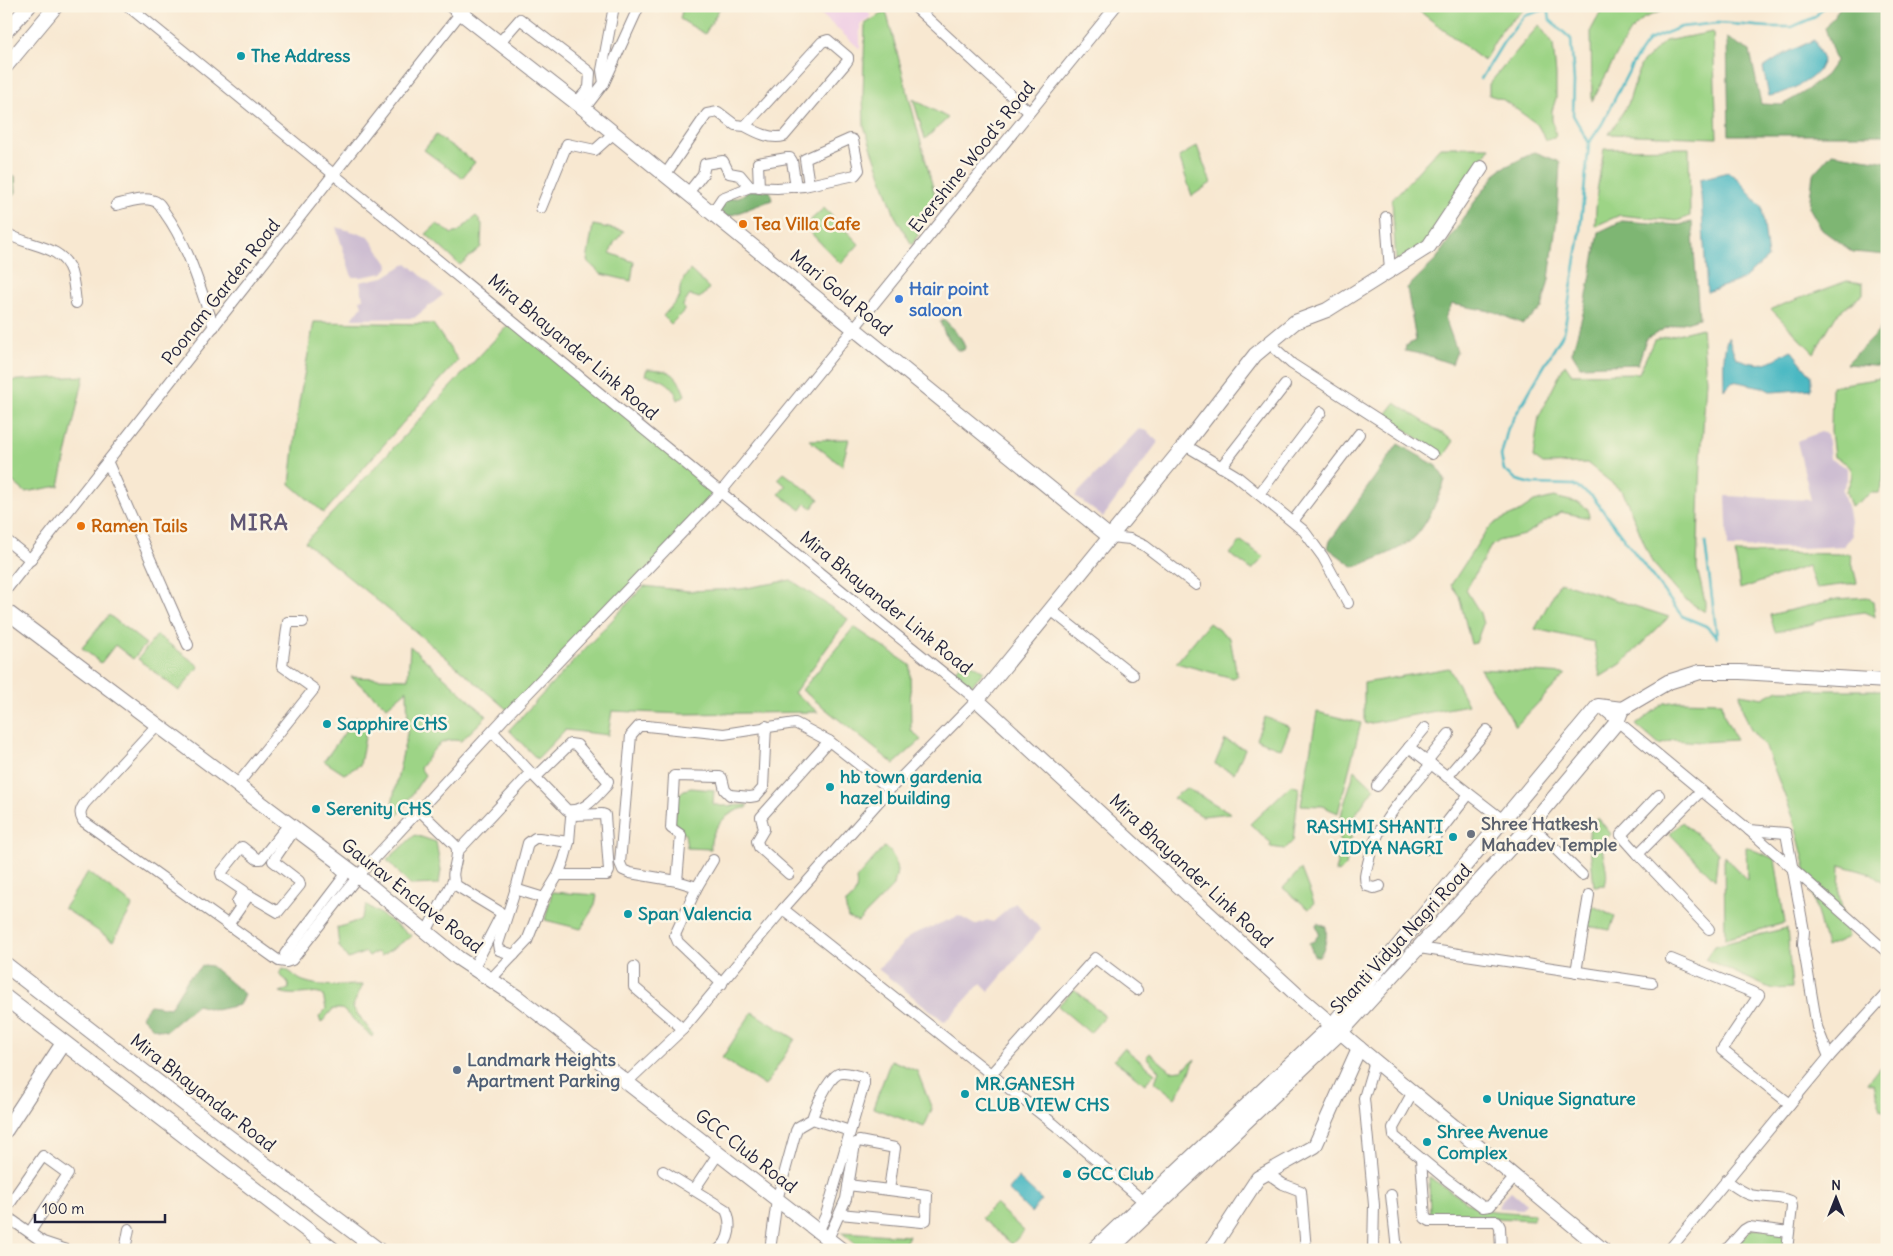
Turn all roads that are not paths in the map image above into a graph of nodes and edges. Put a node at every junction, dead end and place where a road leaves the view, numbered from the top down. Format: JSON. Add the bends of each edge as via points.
{"nodes":[{"id":1,"x":29,"y":6,"type":"edge"},
{"id":2,"x":56,"y":6,"type":"edge"},
{"id":3,"x":128,"y":6,"type":"edge"},
{"id":4,"x":614,"y":6,"type":"edge"},
{"id":5,"x":639,"y":6,"type":"edge"},
{"id":6,"x":1116,"y":6,"type":"edge"},
{"id":7,"x":919,"y":8,"type":"edge"},
{"id":8,"x":460,"y":9,"type":"edge"},
{"id":9,"x":6,"y":31,"type":"edge"},
{"id":10,"x":499,"y":43,"type":"junction"},
{"id":11,"x":6,"y":66,"type":"edge"},
{"id":12,"x":604,"y":83,"type":"junction"},
{"id":13,"x":580,"y":106,"type":"junction"},
{"id":14,"x":1029,"y":112,"type":"junction"},
{"id":15,"x":745,"y":126,"type":"junction"},
{"id":16,"x":614,"y":133,"type":"junction"},
{"id":17,"x":1481,"y":168,"type":"dead end"},
{"id":18,"x":333,"y":173,"type":"junction"},
{"id":19,"x":665,"y":175,"type":"junction"},
{"id":20,"x":809,"y":185,"type":"junction"},
{"id":21,"x":755,"y":187,"type":"junction"},
{"id":22,"x":796,"y":187,"type":"junction"},
{"id":23,"x":688,"y":193,"type":"junction"},
{"id":24,"x":116,"y":205,"type":"dead end"},
{"id":25,"x":541,"y":208,"type":"dead end"},
{"id":26,"x":712,"y":213,"type":"junction"},
{"id":27,"x":1386,"y":217,"type":"dead end"},
{"id":28,"x":6,"y":233,"type":"edge"},
{"id":29,"x":1390,"y":271,"type":"junction"},
{"id":30,"x":76,"y":303,"type":"dead end"},
{"id":31,"x":214,"y":327,"type":"junction"},
{"id":32,"x":854,"y":328,"type":"junction"},
{"id":33,"x":1270,"y":344,"type":"junction"},
{"id":34,"x":1285,"y":384,"type":"dead end"},
{"id":35,"x":1321,"y":412,"type":"dead end"},
{"id":36,"x":1359,"y":434,"type":"dead end"},
{"id":37,"x":1185,"y":445,"type":"junction"},
{"id":38,"x":1432,"y":454,"type":"dead end"},
{"id":39,"x":108,"y":463,"type":"junction"},
{"id":40,"x":1221,"y":466,"type":"junction"},
{"id":41,"x":720,"y":493,"type":"junction"},
{"id":42,"x":1259,"y":494,"type":"junction"},
{"id":43,"x":1293,"y":522,"type":"junction"},
{"id":44,"x":1110,"y":537,"type":"junction"},
{"id":45,"x":6,"y":540,"type":"edge"},
{"id":46,"x":31,"y":560,"type":"junction"},
{"id":47,"x":1196,"y":585,"type":"dead end"},
{"id":48,"x":6,"y":590,"type":"edge"},
{"id":49,"x":1348,"y":603,"type":"dead end"},
{"id":50,"x":1051,"y":610,"type":"junction"},
{"id":51,"x":6,"y":611,"type":"edge"},
{"id":52,"x":303,"y":622,"type":"dead end"},
{"id":53,"x":188,"y":645,"type":"dead end"},
{"id":54,"x":1133,"y":675,"type":"dead end"},
{"id":55,"x":1887,"y":681,"type":"edge"},
{"id":56,"x":978,"y":700,"type":"junction"},
{"id":57,"x":1620,"y":715,"type":"junction"},
{"id":58,"x":158,"y":725,"type":"junction"},
{"id":59,"x":766,"y":726,"type":"junction"},
{"id":60,"x":1425,"y":728,"type":"dead end"},
{"id":61,"x":1487,"y":730,"type":"dead end"},
{"id":62,"x":493,"y":732,"type":"junction"},
{"id":63,"x":1449,"y":734,"type":"dead end"},
{"id":64,"x":829,"y":741,"type":"junction"},
{"id":65,"x":1409,"y":747,"type":"junction"},
{"id":66,"x":1429,"y":763,"type":"junction"},
{"id":67,"x":534,"y":775,"type":"junction"},
{"id":68,"x":1447,"y":777,"type":"junction"},
{"id":69,"x":237,"y":785,"type":"junction"},
{"id":70,"x":1377,"y":786,"type":"dead end"},
{"id":71,"x":890,"y":789,"type":"junction"},
{"id":72,"x":1701,"y":791,"type":"junction"},
{"id":73,"x":1469,"y":794,"type":"junction"},
{"id":74,"x":1659,"y":795,"type":"dead end"},
{"id":75,"x":419,"y":810,"type":"junction"},
{"id":76,"x":1503,"y":820,"type":"junction"},
{"id":77,"x":1531,"y":825,"type":"junction"},
{"id":78,"x":292,"y":826,"type":"junction"},
{"id":79,"x":1749,"y":830,"type":"junction"},
{"id":80,"x":569,"y":842,"type":"junction"},
{"id":81,"x":1426,"y":849,"type":"dead end"},
{"id":82,"x":458,"y":851,"type":"junction"},
{"id":83,"x":1638,"y":854,"type":"junction"},
{"id":84,"x":713,"y":860,"type":"dead end"},
{"id":85,"x":341,"y":863,"type":"junction"},
{"id":86,"x":1792,"y":868,"type":"junction"},
{"id":87,"x":789,"y":874,"type":"dead end"},
{"id":88,"x":558,"y":875,"type":"junction"},
{"id":89,"x":358,"y":876,"type":"junction"},
{"id":90,"x":1582,"y":876,"type":"dead end"},
{"id":91,"x":453,"y":881,"type":"junction"},
{"id":92,"x":677,"y":881,"type":"junction"},
{"id":93,"x":1380,"y":886,"type":"dead end"},
{"id":94,"x":697,"y":887,"type":"junction"},
{"id":95,"x":515,"y":889,"type":"junction"},
{"id":96,"x":1589,"y":895,"type":"dead end"},
{"id":97,"x":544,"y":898,"type":"junction"},
{"id":98,"x":783,"y":909,"type":"junction"},
{"id":99,"x":225,"y":923,"type":"junction"},
{"id":100,"x":1708,"y":929,"type":"dead end"},
{"id":101,"x":426,"y":932,"type":"junction"},
{"id":102,"x":301,"y":942,"type":"junction"},
{"id":103,"x":1419,"y":948,"type":"junction"},
{"id":104,"x":1887,"y":952,"type":"edge"},
{"id":105,"x":285,"y":954,"type":"dead end"},
{"id":106,"x":514,"y":955,"type":"junction"},
{"id":107,"x":1671,"y":959,"type":"dead end"},
{"id":108,"x":6,"y":965,"type":"edge"},
{"id":109,"x":634,"y":967,"type":"dead end"},
{"id":110,"x":473,"y":969,"type":"junction"},
{"id":111,"x":1576,"y":972,"type":"junction"},
{"id":112,"x":490,"y":980,"type":"junction"},
{"id":113,"x":1652,"y":983,"type":"dead end"},
{"id":114,"x":722,"y":984,"type":"junction"},
{"id":115,"x":1137,"y":990,"type":"dead end"},
{"id":116,"x":1887,"y":993,"type":"edge"},
{"id":117,"x":6,"y":998,"type":"edge"},
{"id":118,"x":1336,"y":1028,"type":"junction"},
{"id":119,"x":683,"y":1029,"type":"junction"},
{"id":120,"x":63,"y":1043,"type":"junction"},
{"id":121,"x":1359,"y":1048,"type":"junction"},
{"id":122,"x":1829,"y":1057,"type":"junction"},
{"id":123,"x":1375,"y":1061,"type":"junction"},
{"id":124,"x":132,"y":1062,"type":"junction"},
{"id":125,"x":990,"y":1075,"type":"junction"},
{"id":126,"x":626,"y":1083,"type":"junction"},
{"id":127,"x":116,"y":1084,"type":"junction"},
{"id":128,"x":1413,"y":1092,"type":"junction"},
{"id":129,"x":1790,"y":1104,"type":"junction"},
{"id":130,"x":168,"y":1107,"type":"junction"},
{"id":131,"x":812,"y":1119,"type":"junction"},
{"id":132,"x":6,"y":1130,"type":"edge"},
{"id":133,"x":850,"y":1131,"type":"junction"},
{"id":134,"x":718,"y":1154,"type":"junction"},
{"id":135,"x":1421,"y":1159,"type":"junction"},
{"id":136,"x":663,"y":1171,"type":"dead end"},
{"id":137,"x":1267,"y":1173,"type":"junction"},
{"id":138,"x":1515,"y":1177,"type":"junction"},
{"id":139,"x":1726,"y":1180,"type":"junction"},
{"id":140,"x":848,"y":1185,"type":"junction"},
{"id":141,"x":694,"y":1190,"type":"junction"},
{"id":142,"x":889,"y":1190,"type":"junction"},
{"id":143,"x":1391,"y":1195,"type":"dead end"},
{"id":144,"x":777,"y":1200,"type":"junction"},
{"id":145,"x":1149,"y":1206,"type":"junction"},
{"id":146,"x":6,"y":1208,"type":"edge"},
{"id":147,"x":840,"y":1214,"type":"junction"},
{"id":148,"x":6,"y":1216,"type":"edge"},
{"id":149,"x":129,"y":1229,"type":"dead end"},
{"id":150,"x":30,"y":1232,"type":"junction"},
{"id":151,"x":1789,"y":1232,"type":"junction"},
{"id":152,"x":823,"y":1235,"type":"junction"},
{"id":153,"x":1672,"y":1249,"type":"edge"},
{"id":154,"x":67,"y":1250,"type":"edge"},
{"id":155,"x":125,"y":1250,"type":"edge"},
{"id":156,"x":332,"y":1250,"type":"edge"},
{"id":157,"x":343,"y":1250,"type":"edge"},
{"id":158,"x":367,"y":1250,"type":"edge"},
{"id":159,"x":378,"y":1250,"type":"edge"},
{"id":160,"x":718,"y":1250,"type":"edge"},
{"id":161,"x":770,"y":1250,"type":"edge"},
{"id":162,"x":842,"y":1250,"type":"edge"},
{"id":163,"x":1093,"y":1250,"type":"edge"},
{"id":164,"x":1110,"y":1250,"type":"edge"},
{"id":165,"x":1211,"y":1250,"type":"edge"},
{"id":166,"x":1306,"y":1250,"type":"edge"},
{"id":167,"x":1373,"y":1250,"type":"edge"},
{"id":168,"x":1397,"y":1250,"type":"edge"},
{"id":169,"x":1501,"y":1250,"type":"edge"},
{"id":170,"x":1603,"y":1250,"type":"edge"},
{"id":171,"x":1726,"y":1250,"type":"edge"},
{"id":172,"x":1787,"y":1250,"type":"edge"}],
"edges":[{"from":1,"to":9,"type":"street"},
{"from":2,"to":11,"type":"street"},
{"from":3,"to":18,"type":"street","name":"Mira Bhayander Link Road"},
{"from":4,"to":12,"type":"street","via":[[602,70]]},
{"from":5,"to":12,"type":"street"},
{"from":6,"to":14,"type":"street","name":"Evershine Wood's Road"},
{"from":7,"to":14,"type":"street"},
{"from":8,"to":10,"type":"street","name":"Mari Gold Road"},
{"from":8,"to":18,"type":"street","name":"Poonam Garden Road"},
{"from":10,"to":13,"type":"street","name":"Mari Gold Road"},
{"from":10,"to":13,"type":"street","via":[[520,19],[588,71],[589,88]]},
{"from":12,"to":13,"type":"street"},
{"from":13,"to":16,"type":"street","name":"Mari Gold Road"},
{"from":14,"to":32,"type":"street","name":"Evershine Wood's Road"},
{"from":15,"to":15,"type":"street","via":[[822,42],[828,40],[848,57],[784,136],[760,134]]},
{"from":15,"to":19,"type":"street","via":[[735,125],[718,112],[707,114]]},
{"from":16,"to":19,"type":"street","name":"Mari Gold Road"},
{"from":16,"to":25,"type":"street","via":[[595,150],[567,144]]},
{"from":17,"to":29,"type":"street","via":[[1429,246]]},
{"from":18,"to":31,"type":"street","name":"Poonam Garden Road"},
{"from":18,"to":41,"type":"street","name":"Mira Bhayander Link Road"},
{"from":19,"to":23,"type":"street","name":"Mari Gold Road"},
{"from":20,"to":20,"type":"street","via":[[805,159],[853,140],[858,173]]},
{"from":20,"to":22,"type":"street"},
{"from":21,"to":22,"type":"street"},
{"from":21,"to":22,"type":"street","via":[[758,163],[787,158],[792,161]]},
{"from":21,"to":23,"type":"street","via":[[740,175],[729,173],[723,161],[705,164],[699,181]]},
{"from":21,"to":26,"type":"street","via":[[722,198]]},
{"from":23,"to":26,"type":"street","name":"Mari Gold Road"},
{"from":24,"to":31,"type":"street","via":[[135,200],[158,203],[183,244]]},
{"from":26,"to":32,"type":"street","name":"Mari Gold Road"},
{"from":27,"to":29,"type":"street"},
{"from":28,"to":30,"type":"street","via":[[60,255],[71,272]]},
{"from":29,"to":33,"type":"street","via":[[1327,310],[1295,322]]},
{"from":31,"to":39,"type":"street","name":"Poonam Garden Road"},
{"from":32,"to":41,"type":"street","name":"Evershine Wood's Road"},
{"from":32,"to":44,"type":"street","name":"Mari Gold Road"},
{"from":33,"to":37,"type":"street","via":[[1255,355]]},
{"from":33,"to":38,"type":"street","via":[[1292,364]]},
{"from":34,"to":40,"type":"street"},
{"from":35,"to":42,"type":"street"},
{"from":36,"to":43,"type":"street"},
{"from":37,"to":40,"type":"street"},
{"from":37,"to":44,"type":"street"},
{"from":39,"to":46,"type":"street","name":"Poonam Garden Road"},
{"from":39,"to":53,"type":"street"},
{"from":40,"to":42,"type":"street"},
{"from":41,"to":56,"type":"street","name":"Mira Bhayander Link Road"},
{"from":41,"to":62,"type":"street","name":"Evershine Wood's Road"},
{"from":42,"to":43,"type":"street"},
{"from":43,"to":49,"type":"street","via":[[1304,530],[1323,557]]},
{"from":44,"to":47,"type":"street","via":[[1145,546]]},
{"from":44,"to":50,"type":"street"},
{"from":45,"to":46,"type":"street"},
{"from":46,"to":48,"type":"street","name":"Poonam Garden Road"},
{"from":50,"to":54,"type":"street"},
{"from":50,"to":56,"type":"street"},
{"from":51,"to":58,"type":"street","name":"Gaurav Enclave Road"},
{"from":52,"to":69,"type":"street","via":[[288,622],[282,666],[314,689]]},
{"from":55,"to":57,"type":"street","name":"Shanti Vidya Nagri Road","via":[[1700,672],[1668,682]]},
{"from":56,"to":71,"type":"street"},
{"from":56,"to":118,"type":"street","name":"Mira Bhayander Link Road"},
{"from":57,"to":72,"type":"street"},
{"from":57,"to":76,"type":"street","name":"Shanti Vidya Nagri Road","via":[[1598,706]]},
{"from":57,"to":77,"type":"street","name":"Shanti Vidya Nagri Road"},
{"from":58,"to":69,"type":"street","name":"Gaurav Enclave Road"},
{"from":58,"to":99,"type":"street","via":[[84,802],[80,816]]},
{"from":59,"to":64,"type":"street","via":[[795,723]]},
{"from":59,"to":92,"type":"street","via":[[764,788],[756,796],[730,795],[724,790],[720,777],[673,776],[671,828],[681,835]]},
{"from":59,"to":92,"type":"street","via":[[724,734],[639,726],[632,735],[620,863],[630,874]]},
{"from":60,"to":65,"type":"street"},
{"from":61,"to":68,"type":"street"},
{"from":62,"to":67,"type":"street"},
{"from":62,"to":75,"type":"street","name":"Evershine Wood's Road"},
{"from":63,"to":66,"type":"street"},
{"from":64,"to":71,"type":"street"},
{"from":64,"to":87,"type":"street","via":[[761,817],[764,829],[757,841],[759,847]]},
{"from":65,"to":66,"type":"street"},
{"from":65,"to":70,"type":"street"},
{"from":66,"to":68,"type":"street"},
{"from":66,"to":93,"type":"street","via":[[1382,826],[1370,850],[1364,879],[1367,886]]},
{"from":67,"to":67,"type":"street","via":[[564,808],[572,810],[588,805],[608,781],[573,743]]},
{"from":67,"to":82,"type":"street"},
{"from":68,"to":73,"type":"street"},
{"from":69,"to":78,"type":"street","name":"Gaurav Enclave Road"},
{"from":71,"to":98,"type":"street"},
{"from":72,"to":79,"type":"street"},
{"from":72,"to":83,"type":"street"},
{"from":73,"to":76,"type":"street"},
{"from":73,"to":81,"type":"street"},
{"from":74,"to":83,"type":"street","via":[[1621,835]]},
{"from":75,"to":82,"type":"street","via":[[450,838]]},
{"from":75,"to":89,"type":"street","name":"Evershine Wood's Road"},
{"from":76,"to":118,"type":"street","name":"Shanti Vidya Nagri Road"},
{"from":77,"to":90,"type":"street"},
{"from":77,"to":103,"type":"street","name":"Shanti Vidya Nagri Road"},
{"from":78,"to":85,"type":"street","name":"Gaurav Enclave Road"},
{"from":78,"to":99,"type":"street","via":[[262,859],[242,848],[221,873],[244,892]]},
{"from":78,"to":99,"type":"street","via":[[273,861],[300,884],[278,912],[249,896]]},
{"from":79,"to":86,"type":"street"},
{"from":79,"to":86,"type":"street","via":[[1786,833]]},
{"from":80,"to":88,"type":"street"},
{"from":80,"to":88,"type":"street","via":[[572,815],[605,815],[607,875]]},
{"from":80,"to":95,"type":"street","via":[[531,840]]},
{"from":82,"to":91,"type":"street"},
{"from":83,"to":100,"type":"street"},
{"from":84,"to":94,"type":"street"},
{"from":85,"to":89,"type":"street","name":"Gaurav Enclave Road"},
{"from":85,"to":102,"type":"street","via":[[338,868],[345,874],[343,878]]},
{"from":86,"to":104,"type":"street"},
{"from":86,"to":122,"type":"street","via":[[1817,1027]]},
{"from":88,"to":97,"type":"street"},
{"from":89,"to":101,"type":"street","name":"Gaurav Enclave Road"},
{"from":89,"to":102,"type":"street","name":"Evershine Wood's Road"},
{"from":91,"to":101,"type":"street"},
{"from":91,"to":110,"type":"street","via":[[502,915]]},
{"from":92,"to":94,"type":"street"},
{"from":94,"to":114,"type":"street","via":[[676,931],[676,939]]},
{"from":95,"to":97,"type":"street"},
{"from":95,"to":106,"type":"street","via":[[498,948]]},
{"from":96,"to":111,"type":"street"},
{"from":97,"to":106,"type":"street","via":[[527,941]]},
{"from":98,"to":114,"type":"street"},
{"from":98,"to":125,"type":"street"},
{"from":99,"to":102,"type":"street","via":[[279,961],[292,960]]},
{"from":101,"to":110,"type":"street","name":"Gaurav Enclave Road"},
{"from":102,"to":105,"type":"street"},
{"from":103,"to":111,"type":"street"},
{"from":103,"to":118,"type":"street","name":"Shanti Vidya Nagri Road"},
{"from":106,"to":112,"type":"street"},
{"from":107,"to":129,"type":"street","via":[[1759,995],[1722,1050]]},
{"from":108,"to":124,"type":"main road","name":"Mira Bhayandar Road"},
{"from":109,"to":119,"type":"street","via":[[634,987]]},
{"from":110,"to":112,"type":"street","name":"Gaurav Enclave Road"},
{"from":111,"to":113,"type":"street"},
{"from":112,"to":126,"type":"street","name":"Gaurav Enclave Road"},
{"from":114,"to":119,"type":"street"},
{"from":115,"to":125,"type":"street","via":[[1094,958]]},
{"from":116,"to":122,"type":"street"},
{"from":117,"to":120,"type":"main road"},
{"from":118,"to":121,"type":"street","name":"Mira Bhayander Link Road"},
{"from":118,"to":145,"type":"street"},
{"from":119,"to":126,"type":"street"},
{"from":120,"to":127,"type":"main road"},
{"from":120,"to":132,"type":"street"},
{"from":121,"to":123,"type":"street","name":"Mira Bhayander Link Road"},
{"from":121,"to":137,"type":"street","via":[[1315,1146]]},
{"from":122,"to":129,"type":"street"},
{"from":123,"to":128,"type":"street","name":"Mira Bhayander Link Road"},
{"from":123,"to":167,"type":"street","via":[[1364,1098],[1374,1205]]},
{"from":124,"to":130,"type":"main road"},
{"from":124,"to":159,"type":"main road","name":"Mira Bhayandar Road"},
{"from":125,"to":145,"type":"street","via":[[1055,1125]]},
{"from":126,"to":134,"type":"street","name":"GCC Club Road"},
{"from":127,"to":130,"type":"main road"},
{"from":127,"to":156,"type":"main road"},
{"from":128,"to":135,"type":"street","via":[[1392,1132]]},
{"from":128,"to":138,"type":"street","name":"Mira Bhayander Link Road"},
{"from":129,"to":139,"type":"street"},
{"from":130,"to":157,"type":"main road"},
{"from":130,"to":158,"type":"main road"},
{"from":131,"to":133,"type":"street"},
{"from":131,"to":133,"type":"street","via":[[817,1102],[835,1076],[862,1077],[864,1084]]},
{"from":131,"to":144,"type":"street","via":[[796,1131]]},
{"from":133,"to":152,"type":"street"},
{"from":134,"to":141,"type":"street"},
{"from":134,"to":144,"type":"street","name":"GCC Club Road"},
{"from":135,"to":138,"type":"street","via":[[1485,1208]]},
{"from":135,"to":169,"type":"street","via":[[1425,1218],[1430,1221],[1496,1221],[1500,1226]]},
{"from":136,"to":141,"type":"street"},
{"from":137,"to":165,"type":"street","via":[[1258,1178]]},
{"from":137,"to":166,"type":"street","via":[[1282,1184],[1301,1191]]},
{"from":138,"to":170,"type":"street","name":"Mira Bhayander Link Road"},
{"from":139,"to":151,"type":"street","via":[[1751,1195],[1790,1201]]},
{"from":139,"to":153,"type":"street"},
{"from":140,"to":142,"type":"street"},
{"from":140,"to":142,"type":"street","via":[[854,1146],[859,1142],[895,1148]]},
{"from":140,"to":147,"type":"street"},
{"from":141,"to":160,"type":"street","via":[[721,1206],[729,1216],[727,1240]]},
{"from":142,"to":147,"type":"street","via":[[927,1195],[926,1220]]},
{"from":143,"to":168,"type":"street"},
{"from":144,"to":152,"type":"street","name":"GCC Club Road"},
{"from":144,"to":161,"type":"street"},
{"from":145,"to":163,"type":"street"},
{"from":145,"to":164,"type":"street"},
{"from":146,"to":150,"type":"street","via":[[43,1156],[68,1174]]},
{"from":147,"to":152,"type":"street"},
{"from":148,"to":150,"type":"street"},
{"from":149,"to":155,"type":"street"},
{"from":150,"to":154,"type":"street","via":[[43,1242]]},
{"from":151,"to":171,"type":"street","via":[[1749,1227]]},
{"from":151,"to":172,"type":"street"},
{"from":152,"to":162,"type":"street","name":"GCC Club Road"}]}
